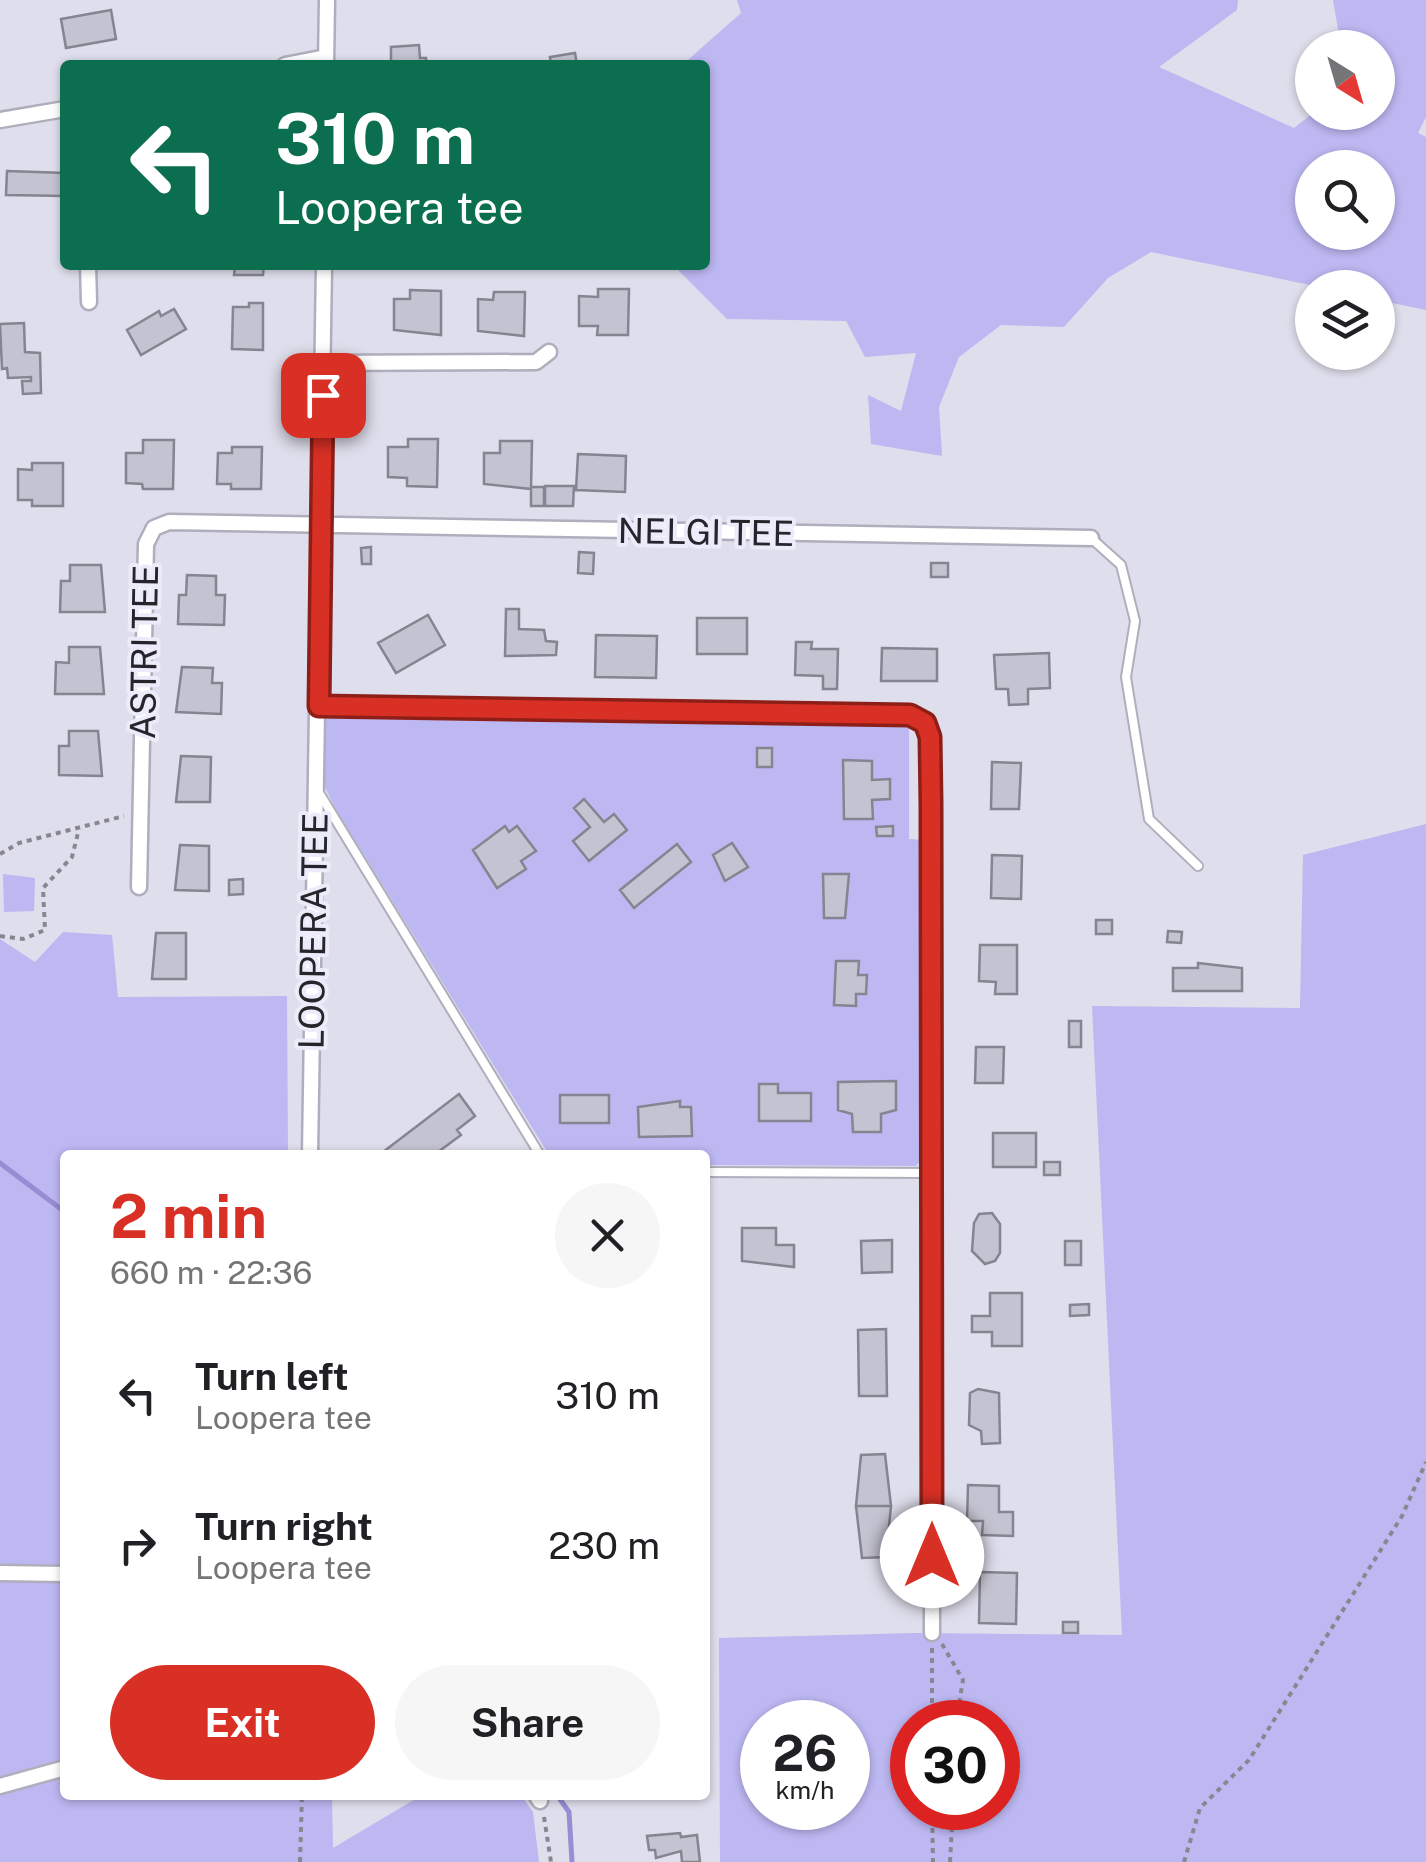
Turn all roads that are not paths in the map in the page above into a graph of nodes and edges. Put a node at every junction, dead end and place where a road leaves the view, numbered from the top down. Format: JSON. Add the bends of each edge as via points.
{"nodes":[{"id":1,"x":327,"y":0,"type":"edge"},
{"id":2,"x":326,"y":60,"type":"edge"},
{"id":3,"x":60,"y":110,"type":"edge"},
{"id":4,"x":0,"y":120,"type":"edge"},
{"id":5,"x":88,"y":270,"type":"edge"},
{"id":6,"x":324,"y":270,"type":"edge"},
{"id":7,"x":89,"y":302,"type":"dead end"},
{"id":8,"x":549,"y":352,"type":"dead end"},
{"id":9,"x":323,"y":363,"type":"junction"},
{"id":10,"x":321,"y":525,"type":"junction"},
{"id":11,"x":1091,"y":538,"type":"joint"},
{"id":12,"x":319,"y":706,"type":"junction"},
{"id":13,"x":316,"y":787,"type":"junction"},
{"id":14,"x":1198,"y":866,"type":"dead end"},
{"id":15,"x":139,"y":887,"type":"dead end"},
{"id":16,"x":310,"y":1150,"type":"edge"},
{"id":17,"x":537,"y":1150,"type":"edge"},
{"id":18,"x":710,"y":1172,"type":"edge"},
{"id":19,"x":933,"y":1172,"type":"junction"},
{"id":20,"x":0,"y":1573,"type":"edge"},
{"id":21,"x":60,"y":1574,"type":"edge"},
{"id":22,"x":932,"y":1633,"type":"road end"},
{"id":23,"x":60,"y":1769,"type":"edge"},
{"id":24,"x":0,"y":1786,"type":"edge"}],
"edges":[{"from":1,"to":2,"type":"street"},
{"from":3,"to":4,"type":"street"},
{"from":5,"to":7,"type":"street"},
{"from":6,"to":9,"type":"street","name":"LOOPERA TEE"},
{"from":8,"to":9,"type":"street","via":[[536,362]]},
{"from":9,"to":10,"type":"street","name":"LOOPERA TEE"},
{"from":10,"to":11,"type":"street","name":"NELGI TEE"},
{"from":10,"to":12,"type":"street","name":"LOOPERA TEE"},
{"from":10,"to":15,"type":"street","name":"ASTRI TEE","via":[[168,522],[154,528],[146,544]]},
{"from":11,"to":14,"type":"lane","via":[[1120,564],[1136,621],[1126,677],[1149,819]]},
{"from":12,"to":13,"type":"street","name":"LOOPERA TEE"},
{"from":12,"to":19,"type":"street","via":[[910,715],[925,723]]},
{"from":13,"to":16,"type":"street","name":"LOOPERA TEE"},
{"from":13,"to":17,"type":"lane"},
{"from":18,"to":19,"type":"lane"},
{"from":19,"to":22,"type":"street"},
{"from":20,"to":21,"type":"street"},
{"from":23,"to":24,"type":"street"}]}
